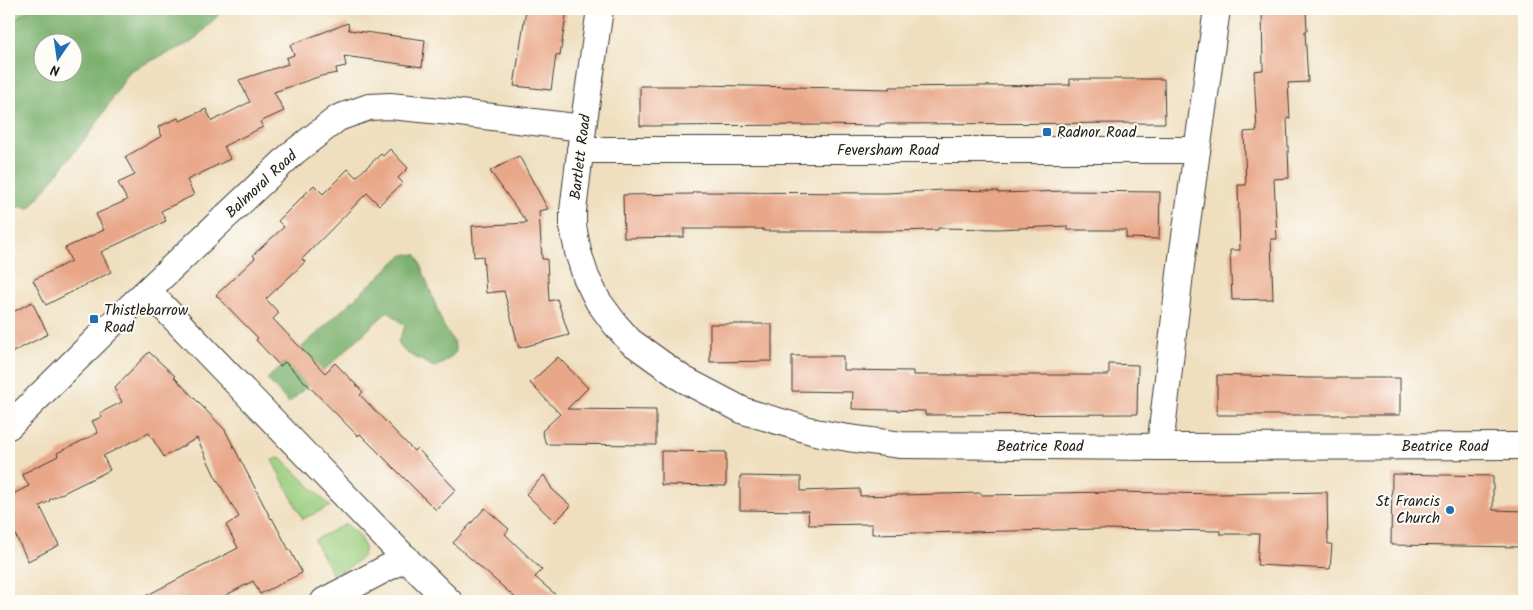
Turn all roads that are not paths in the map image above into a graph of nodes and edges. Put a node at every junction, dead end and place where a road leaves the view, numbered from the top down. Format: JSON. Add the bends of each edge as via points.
{"nodes":[{"id":1,"x":600,"y":9,"type":"edge"},
{"id":2,"x":1217,"y":9,"type":"edge"},
{"id":3,"x":581,"y":139,"type":"junction"},
{"id":4,"x":1196,"y":150,"type":"junction"},
{"id":5,"x":148,"y":291,"type":"junction"},
{"id":6,"x":598,"y":301,"type":"joint"},
{"id":7,"x":9,"y":426,"type":"edge"},
{"id":8,"x":1524,"y":446,"type":"edge"},
{"id":9,"x":1160,"y":447,"type":"junction"},
{"id":10,"x":406,"y":558,"type":"junction"},
{"id":11,"x":324,"y":601,"type":"edge"},
{"id":12,"x":449,"y":601,"type":"edge"}],
"edges":[{"from":1,"to":3,"type":"street","name":"Bartlett Road"},
{"from":2,"to":4,"type":"street"},
{"from":3,"to":4,"type":"street","name":"Feversham Road"},
{"from":3,"to":5,"type":"street","name":"Balmoral Road","via":[[413,108],[370,107],[351,112],[324,127],[293,153]]},
{"from":3,"to":6,"type":"street","name":"Bartlett Road","via":[[573,226],[586,277]]},
{"from":4,"to":9,"type":"street"},
{"from":5,"to":7,"type":"street","name":"Balmoral Road"},
{"from":5,"to":10,"type":"street"},
{"from":6,"to":9,"type":"street","name":"Beatrice Road","via":[[630,341],[683,379],[744,411],[815,432],[901,445]]},
{"from":8,"to":9,"type":"street","name":"Beatrice Road"},
{"from":10,"to":11,"type":"street"},
{"from":10,"to":12,"type":"street"}]}
